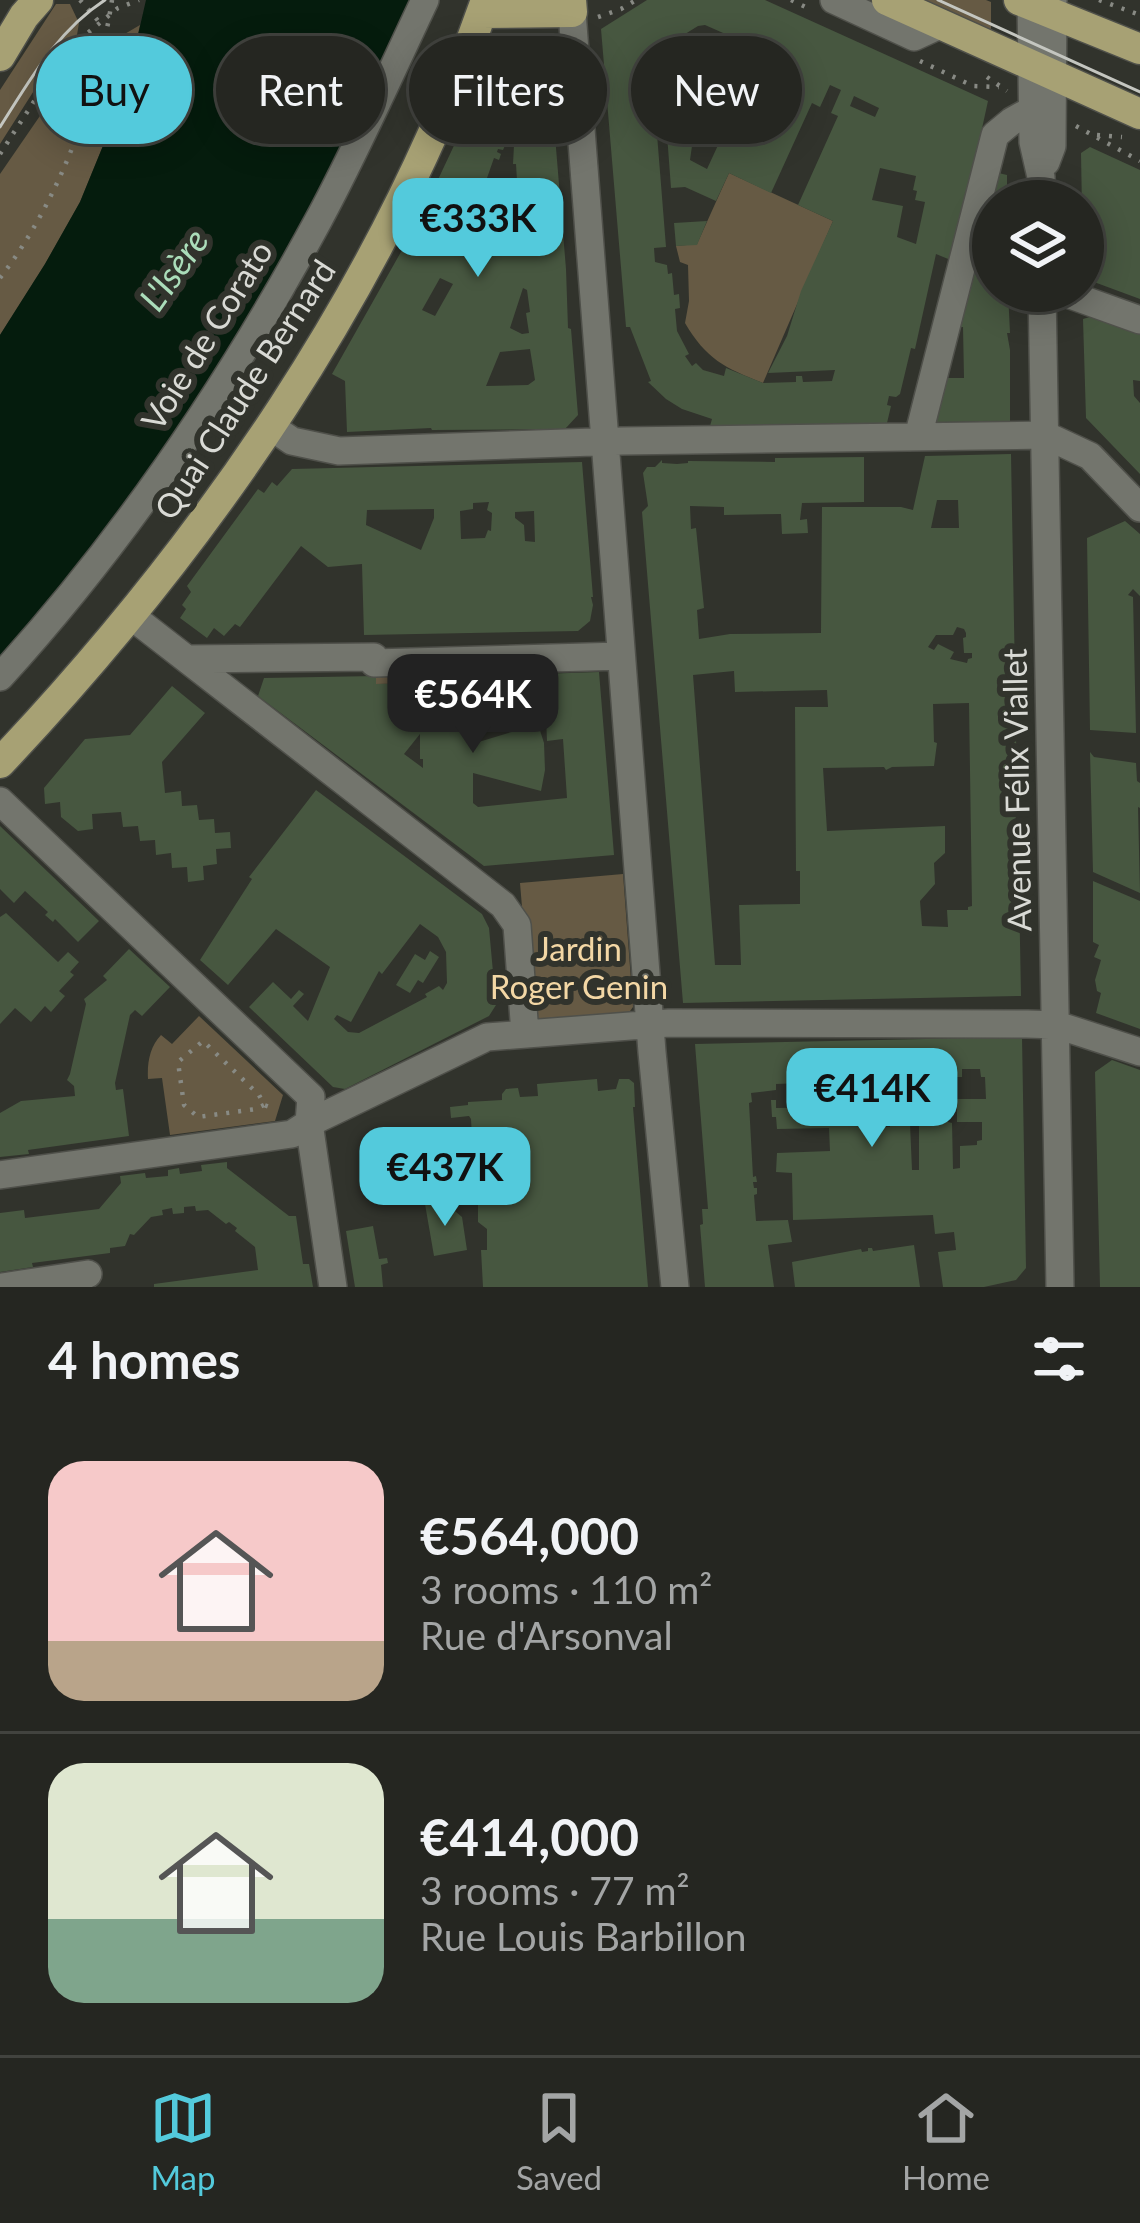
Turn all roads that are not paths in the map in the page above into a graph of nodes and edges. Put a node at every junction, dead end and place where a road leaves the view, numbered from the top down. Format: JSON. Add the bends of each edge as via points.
{"nodes":[{"id":1,"x":425,"y":0,"type":"edge"},
{"id":2,"x":833,"y":0,"type":"edge"},
{"id":3,"x":886,"y":0,"type":"edge"},
{"id":4,"x":1037,"y":4,"type":"edge"},
{"id":5,"x":30,"y":6,"type":"edge"},
{"id":6,"x":484,"y":6,"type":"edge"},
{"id":7,"x":578,"y":16,"type":"edge"},
{"id":8,"x":940,"y":25,"type":"junction"},
{"id":9,"x":1140,"y":49,"type":"edge"},
{"id":10,"x":0,"y":56,"type":"edge"},
{"id":11,"x":1042,"y":69,"type":"junction"},
{"id":12,"x":1032,"y":110,"type":"junction"},
{"id":13,"x":1134,"y":126,"type":"edge"},
{"id":14,"x":1040,"y":180,"type":"edge"},
{"id":15,"x":1043,"y":180,"type":"edge"},
{"id":16,"x":1104,"y":307,"type":"edge"},
{"id":17,"x":1042,"y":312,"type":"edge"},
{"id":18,"x":1140,"y":320,"type":"edge"},
{"id":19,"x":270,"y":427,"type":"junction"},
{"id":20,"x":1045,"y":436,"type":"junction"},
{"id":21,"x":918,"y":437,"type":"junction"},
{"id":22,"x":604,"y":442,"type":"junction"},
{"id":23,"x":1140,"y":508,"type":"edge"},
{"id":24,"x":130,"y":615,"type":"junction"},
{"id":25,"x":621,"y":656,"type":"junction"},
{"id":26,"x":188,"y":659,"type":"junction"},
{"id":27,"x":0,"y":676,"type":"edge"},
{"id":28,"x":0,"y":763,"type":"edge"},
{"id":29,"x":0,"y":801,"type":"edge"},
{"id":30,"x":650,"y":1025,"type":"junction"},
{"id":31,"x":1057,"y":1025,"type":"junction"},
{"id":32,"x":525,"y":1034,"type":"junction"},
{"id":33,"x":1140,"y":1052,"type":"edge"},
{"id":34,"x":297,"y":1118,"type":"junction"},
{"id":35,"x":0,"y":1174,"type":"edge"},
{"id":36,"x":88,"y":1274,"type":"dead end"},
{"id":37,"x":2,"y":1287,"type":"edge"},
{"id":38,"x":333,"y":1287,"type":"edge"},
{"id":39,"x":675,"y":1287,"type":"edge"},
{"id":40,"x":1060,"y":1287,"type":"edge"}],
"edges":[{"from":1,"to":27,"type":"street","name":"Voie de Corato","via":[[326,207],[231,369],[126,521]]},
{"from":2,"to":8,"type":"street","via":[[914,38]]},
{"from":3,"to":8,"type":"main road"},
{"from":4,"to":9,"type":"main road"},
{"from":4,"to":11,"type":"street"},
{"from":5,"to":10,"type":"main road"},
{"from":6,"to":7,"type":"main road","name":"Quai Claude Bernard"},
{"from":6,"to":19,"type":"main road","name":"Quai Claude Bernard","via":[[426,153],[371,262]]},
{"from":7,"to":22,"type":"street"},
{"from":8,"to":11,"type":"main road"},
{"from":11,"to":12,"type":"street"},
{"from":11,"to":13,"type":"main road"},
{"from":11,"to":15,"type":"street","via":[[1052,146]]},
{"from":12,"to":14,"type":"street"},
{"from":12,"to":21,"type":"street","via":[[995,135]]},
{"from":16,"to":18,"type":"street"},
{"from":17,"to":20,"type":"street","name":"Avenue Félix Viallet"},
{"from":19,"to":22,"type":"street","via":[[338,451]]},
{"from":19,"to":24,"type":"main road","name":"Quai Claude Bernard"},
{"from":20,"to":21,"type":"street"},
{"from":20,"to":23,"type":"street","via":[[1090,455]]},
{"from":20,"to":31,"type":"street","name":"Avenue Félix Viallet"},
{"from":21,"to":22,"type":"street"},
{"from":22,"to":25,"type":"street"},
{"from":24,"to":26,"type":"street"},
{"from":24,"to":28,"type":"main road","name":"Quai Claude Bernard"},
{"from":25,"to":26,"type":"street"},
{"from":25,"to":30,"type":"street"},
{"from":26,"to":32,"type":"street","via":[[503,905],[517,925]]},
{"from":29,"to":34,"type":"street","via":[[310,1097]]},
{"from":30,"to":31,"type":"street"},
{"from":30,"to":32,"type":"street"},
{"from":30,"to":39,"type":"street"},
{"from":31,"to":33,"type":"street"},
{"from":31,"to":40,"type":"street","name":"Avenue Félix Viallet"},
{"from":32,"to":34,"type":"street","via":[[487,1037]]},
{"from":34,"to":35,"type":"street","via":[[292,1134]]},
{"from":34,"to":38,"type":"street"},
{"from":36,"to":37,"type":"street"}]}
